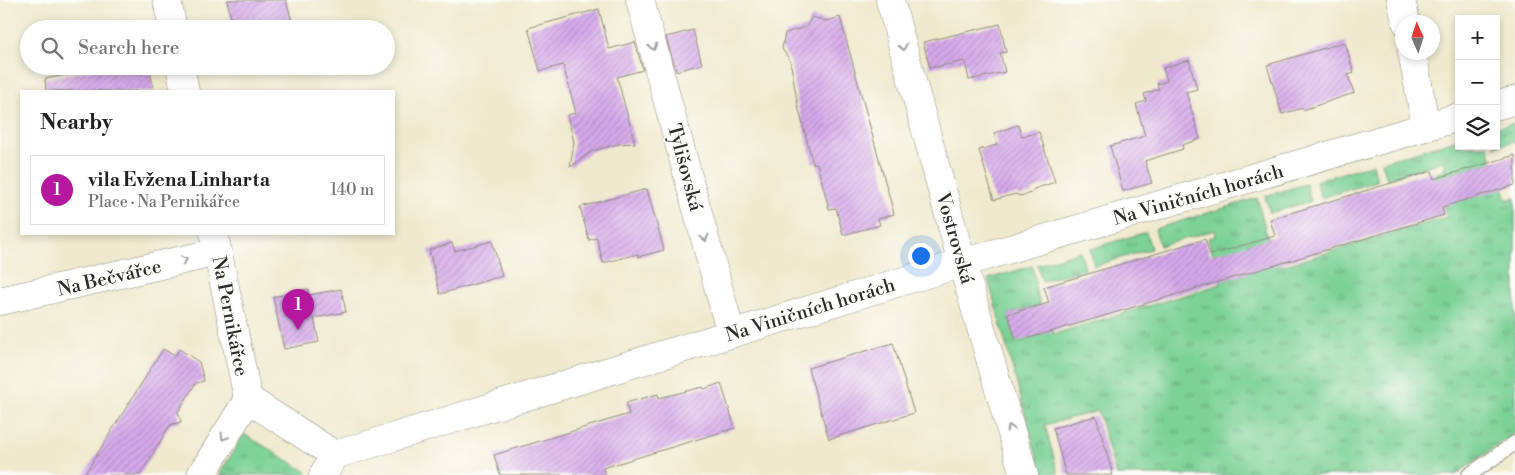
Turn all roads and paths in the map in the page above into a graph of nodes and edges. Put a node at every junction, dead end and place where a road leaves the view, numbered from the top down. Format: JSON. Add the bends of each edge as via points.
{"nodes":[{"id":1,"x":167,"y":0,"type":"edge"},
{"id":2,"x":640,"y":0,"type":"edge"},
{"id":3,"x":890,"y":0,"type":"edge"},
{"id":4,"x":1401,"y":0,"type":"edge"},
{"id":5,"x":1404,"y":15,"type":"edge"},
{"id":6,"x":170,"y":20,"type":"edge"},
{"id":7,"x":1413,"y":60,"type":"edge"},
{"id":8,"x":182,"y":75,"type":"edge"},
{"id":9,"x":185,"y":90,"type":"edge"},
{"id":10,"x":1515,"y":100,"type":"edge"},
{"id":11,"x":1499,"y":105,"type":"edge"},
{"id":12,"x":1455,"y":118,"type":"edge"},
{"id":13,"x":1426,"y":127,"type":"junction"},
{"id":14,"x":216,"y":243,"type":"edge"},
{"id":15,"x":962,"y":263,"type":"junction"},
{"id":16,"x":0,"y":301,"type":"edge"},
{"id":17,"x":731,"y":334,"type":"junction"},
{"id":18,"x":248,"y":399,"type":"junction"},
{"id":19,"x":1515,"y":443,"type":"edge"},
{"id":20,"x":329,"y":465,"type":"edge"},
{"id":21,"x":201,"y":475,"type":"edge"},
{"id":22,"x":1024,"y":475,"type":"edge"},
{"id":23,"x":1469,"y":475,"type":"edge"}],
"edges":[{"from":1,"to":6,"type":"street"},
{"from":2,"to":17,"type":"street","name":"Tylišovská","one_way":true},
{"from":3,"to":15,"type":"street","name":"Vostrovská","one_way":true},
{"from":4,"to":5,"type":"street"},
{"from":7,"to":13,"type":"street"},
{"from":8,"to":9,"type":"street"},
{"from":10,"to":11,"type":"street"},
{"from":12,"to":13,"type":"street","name":"Na Viničních horách"},
{"from":13,"to":15,"type":"street","name":"Na Viničních horách"},
{"from":16,"to":14,"type":"street","name":"Na Bečvářce","one_way":true},
{"from":14,"to":18,"type":"street","name":"Na Pernikářce"},
{"from":15,"to":17,"type":"street","name":"Na Viničních horách"},
{"from":22,"to":15,"type":"street","name":"Vostrovská","one_way":true},
{"from":17,"to":20,"type":"street","name":"Na Viničních horách"},
{"from":18,"to":20,"type":"street","name":"Na Pernikářce"},
{"from":18,"to":21,"type":"street","name":"Na Pernikářce","one_way":true},
{"from":19,"to":23,"type":"lane"}]}
